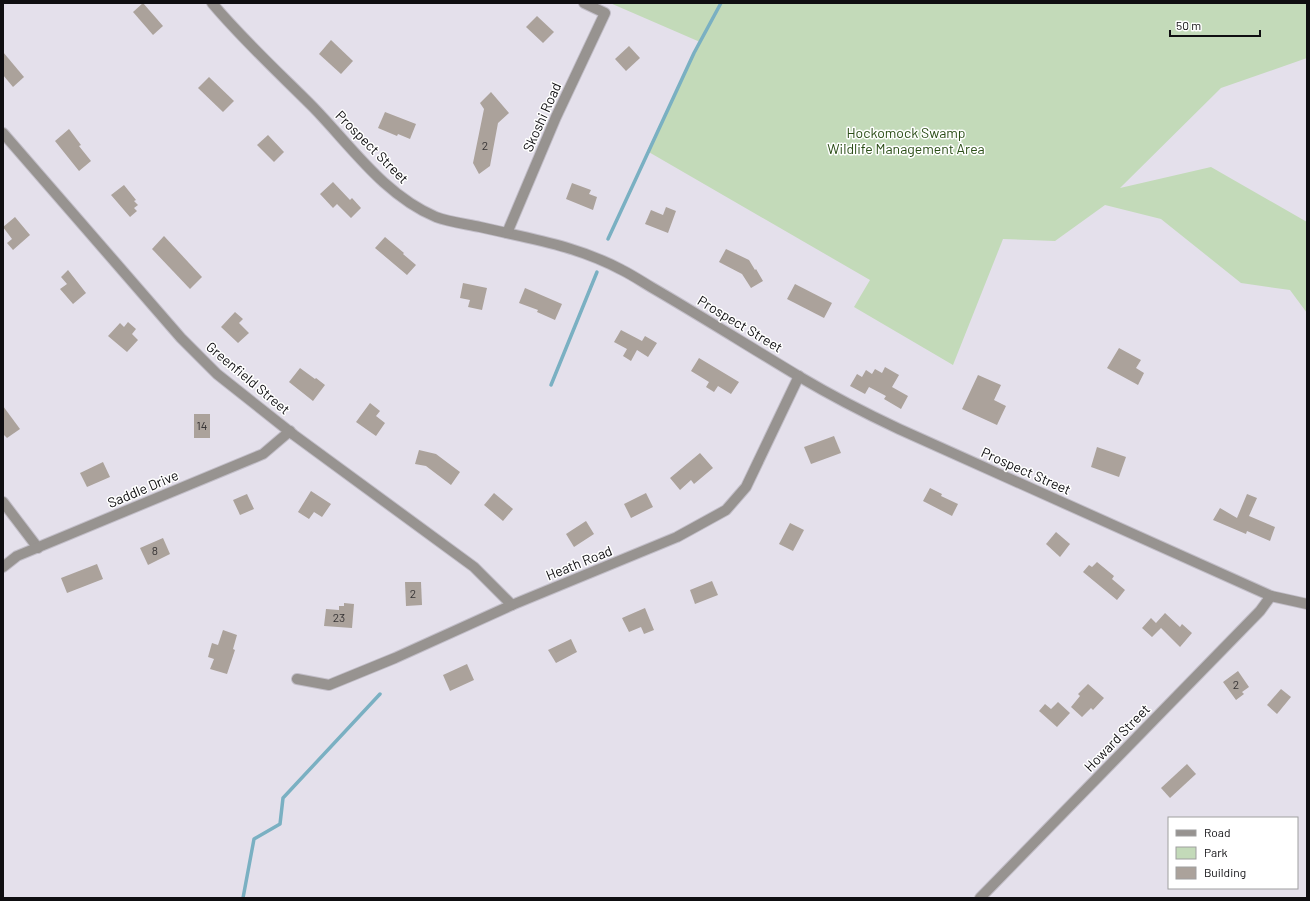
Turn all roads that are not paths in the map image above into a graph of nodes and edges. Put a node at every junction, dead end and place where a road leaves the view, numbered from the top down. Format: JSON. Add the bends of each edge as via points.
{"nodes":[{"id":1,"x":212,"y":3,"type":"edge"},
{"id":2,"x":584,"y":3,"type":"edge"},
{"id":3,"x":3,"y":133,"type":"edge"},
{"id":4,"x":507,"y":234,"type":"junction"},
{"id":5,"x":799,"y":376,"type":"junction"},
{"id":6,"x":290,"y":431,"type":"junction"},
{"id":7,"x":3,"y":502,"type":"edge"},
{"id":8,"x":38,"y":548,"type":"junction"},
{"id":9,"x":3,"y":567,"type":"edge"},
{"id":10,"x":1271,"y":596,"type":"junction"},
{"id":11,"x":1307,"y":604,"type":"edge"},
{"id":12,"x":512,"y":605,"type":"junction"},
{"id":13,"x":297,"y":679,"type":"dead end"},
{"id":14,"x":980,"y":898,"type":"edge"}],
"edges":[{"from":1,"to":4,"type":"street","name":"Prospect Street","via":[[370,169],[403,198],[437,217]]},
{"from":2,"to":4,"type":"street","name":"Skoshi Road","via":[[604,13],[556,117]]},
{"from":3,"to":6,"type":"street","name":"Greenfield Street","via":[[182,338],[218,374]]},
{"from":4,"to":5,"type":"street","name":"Prospect Street","via":[[549,242],[598,258],[624,270]]},
{"from":5,"to":10,"type":"street","name":"Prospect Street","via":[[899,429]]},
{"from":5,"to":12,"type":"street","name":"Heath Road","via":[[746,487],[726,510],[677,537]]},
{"from":6,"to":8,"type":"street","name":"Saddle Drive","via":[[263,454]]},
{"from":6,"to":12,"type":"street","name":"Greenfield Street","via":[[474,567]]},
{"from":7,"to":8,"type":"street"},
{"from":8,"to":9,"type":"street","name":"Saddle Drive","via":[[17,556]]},
{"from":10,"to":11,"type":"street","name":"Prospect Street"},
{"from":10,"to":14,"type":"street","name":"Howard Street","via":[[1260,611]]},
{"from":12,"to":13,"type":"street","name":"Heath Road","via":[[329,685]]}]}
